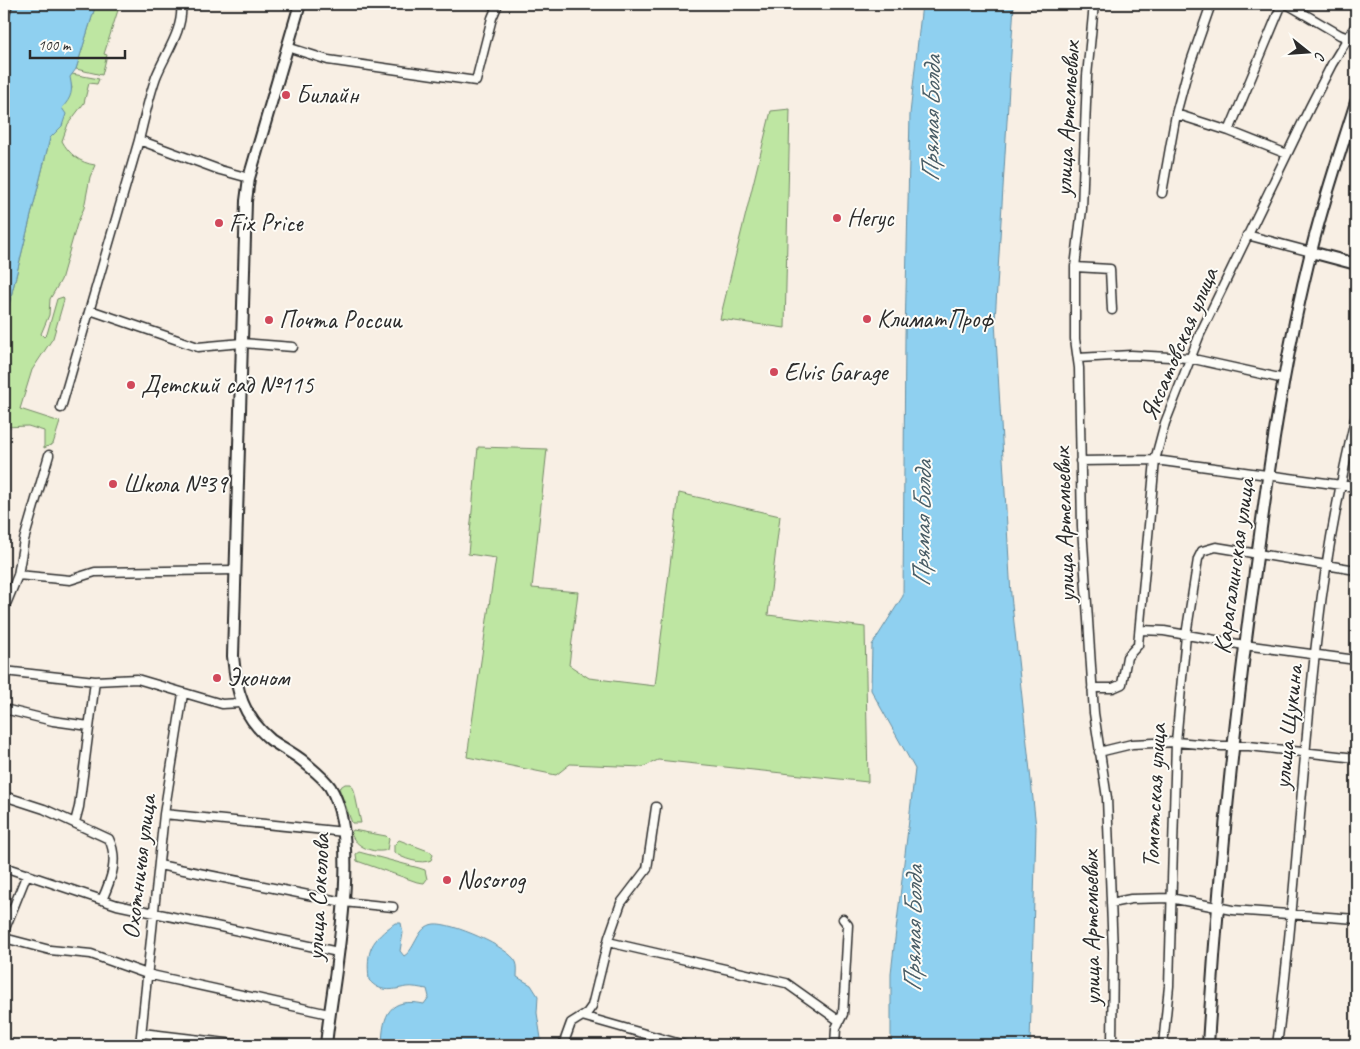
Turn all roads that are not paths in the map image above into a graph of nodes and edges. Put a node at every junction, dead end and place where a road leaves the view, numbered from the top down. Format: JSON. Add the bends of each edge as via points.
{"nodes":[{"id":1,"x":8,"y":4,"type":"edge"},
{"id":2,"x":181,"y":4,"type":"edge"},
{"id":3,"x":300,"y":4,"type":"edge"},
{"id":4,"x":498,"y":4,"type":"edge"},
{"id":5,"x":1094,"y":4,"type":"edge"},
{"id":6,"x":1212,"y":4,"type":"edge"},
{"id":7,"x":1282,"y":4,"type":"edge"},
{"id":8,"x":1287,"y":4,"type":"edge"},
{"id":9,"x":4,"y":17,"type":"edge"},
{"id":10,"x":1356,"y":25,"type":"edge"},
{"id":11,"x":1348,"y":38,"type":"junction"},
{"id":12,"x":1356,"y":41,"type":"edge"},
{"id":13,"x":287,"y":47,"type":"junction"},
{"id":14,"x":1356,"y":102,"type":"edge"},
{"id":15,"x":1176,"y":114,"type":"junction"},
{"id":16,"x":1229,"y":130,"type":"junction"},
{"id":17,"x":138,"y":140,"type":"junction"},
{"id":18,"x":1287,"y":154,"type":"junction"},
{"id":19,"x":249,"y":178,"type":"junction"},
{"id":20,"x":1162,"y":193,"type":"dead end"},
{"id":21,"x":1247,"y":235,"type":"junction"},
{"id":22,"x":1311,"y":252,"type":"junction"},
{"id":23,"x":1356,"y":264,"type":"edge"},
{"id":24,"x":1075,"y":266,"type":"junction"},
{"id":25,"x":90,"y":310,"type":"junction"},
{"id":26,"x":1112,"y":310,"type":"dead end"},
{"id":27,"x":242,"y":343,"type":"junction"},
{"id":28,"x":293,"y":347,"type":"dead end"},
{"id":29,"x":1078,"y":358,"type":"junction"},
{"id":30,"x":1189,"y":358,"type":"junction"},
{"id":31,"x":1284,"y":379,"type":"junction"},
{"id":32,"x":61,"y":408,"type":"dead end"},
{"id":33,"x":1356,"y":415,"type":"edge"},
{"id":34,"x":49,"y":455,"type":"dead end"},
{"id":35,"x":1155,"y":460,"type":"junction"},
{"id":36,"x":1080,"y":461,"type":"junction"},
{"id":37,"x":1268,"y":474,"type":"junction"},
{"id":38,"x":1342,"y":485,"type":"junction"},
{"id":39,"x":1356,"y":487,"type":"edge"},
{"id":40,"x":1257,"y":554,"type":"junction"},
{"id":41,"x":1327,"y":566,"type":"junction"},
{"id":42,"x":236,"y":570,"type":"junction"},
{"id":43,"x":1356,"y":570,"type":"edge"},
{"id":44,"x":18,"y":575,"type":"junction"},
{"id":45,"x":4,"y":609,"type":"edge"},
{"id":46,"x":1141,"y":630,"type":"junction"},
{"id":47,"x":1186,"y":635,"type":"junction"},
{"id":48,"x":1244,"y":646,"type":"junction"},
{"id":49,"x":1315,"y":656,"type":"junction"},
{"id":50,"x":1356,"y":660,"type":"edge"},
{"id":51,"x":4,"y":671,"type":"edge"},
{"id":52,"x":95,"y":681,"type":"junction"},
{"id":53,"x":1092,"y":688,"type":"junction"},
{"id":54,"x":183,"y":694,"type":"junction"},
{"id":55,"x":241,"y":703,"type":"junction"},
{"id":56,"x":4,"y":709,"type":"edge"},
{"id":57,"x":89,"y":726,"type":"junction"},
{"id":58,"x":1176,"y":742,"type":"junction"},
{"id":59,"x":1234,"y":745,"type":"junction"},
{"id":60,"x":1306,"y":751,"type":"junction"},
{"id":61,"x":1099,"y":752,"type":"junction"},
{"id":62,"x":1356,"y":758,"type":"edge"},
{"id":63,"x":4,"y":796,"type":"edge"},
{"id":64,"x":656,"y":807,"type":"dead end"},
{"id":65,"x":164,"y":814,"type":"junction"},
{"id":66,"x":75,"y":822,"type":"junction"},
{"id":67,"x":345,"y":832,"type":"junction"},
{"id":68,"x":159,"y":865,"type":"junction"},
{"id":69,"x":4,"y":867,"type":"edge"},
{"id":70,"x":26,"y":874,"type":"junction"},
{"id":71,"x":1170,"y":898,"type":"junction"},
{"id":72,"x":102,"y":900,"type":"junction"},
{"id":73,"x":343,"y":902,"type":"junction"},
{"id":74,"x":1111,"y":903,"type":"junction"},
{"id":75,"x":393,"y":907,"type":"dead end"},
{"id":76,"x":1217,"y":907,"type":"junction"},
{"id":77,"x":154,"y":913,"type":"junction"},
{"id":78,"x":1292,"y":914,"type":"junction"},
{"id":79,"x":1356,"y":918,"type":"edge"},
{"id":80,"x":843,"y":919,"type":"dead end"},
{"id":81,"x":4,"y":931,"type":"edge"},
{"id":82,"x":4,"y":938,"type":"edge"},
{"id":83,"x":608,"y":942,"type":"junction"},
{"id":84,"x":338,"y":952,"type":"junction"},
{"id":85,"x":147,"y":974,"type":"junction"},
{"id":86,"x":329,"y":1014,"type":"junction"},
{"id":87,"x":582,"y":1016,"type":"junction"},
{"id":88,"x":838,"y":1020,"type":"junction"},
{"id":89,"x":142,"y":1033,"type":"junction"},
{"id":90,"x":140,"y":1045,"type":"edge"},
{"id":91,"x":243,"y":1045,"type":"edge"},
{"id":92,"x":326,"y":1045,"type":"edge"},
{"id":93,"x":562,"y":1045,"type":"edge"},
{"id":94,"x":684,"y":1045,"type":"edge"},
{"id":95,"x":835,"y":1045,"type":"edge"},
{"id":96,"x":1112,"y":1045,"type":"edge"},
{"id":97,"x":1163,"y":1045,"type":"edge"},
{"id":98,"x":1208,"y":1045,"type":"edge"},
{"id":99,"x":1277,"y":1045,"type":"edge"}],
"edges":[{"from":1,"to":9,"type":"street"},
{"from":2,"to":17,"type":"street","via":[[181,14],[157,75]]},
{"from":3,"to":13,"type":"main road"},
{"from":4,"to":13,"type":"street","via":[[476,81],[328,60]]},
{"from":5,"to":24,"type":"street","name":"улица Артемьевых"},
{"from":6,"to":15,"type":"street"},
{"from":7,"to":16,"type":"street"},
{"from":8,"to":11,"type":"street"},
{"from":10,"to":11,"type":"street"},
{"from":11,"to":12,"type":"street"},
{"from":11,"to":18,"type":"street","name":"Яксатовская улица"},
{"from":13,"to":19,"type":"main road"},
{"from":14,"to":22,"type":"main road","name":"Карагалинская улица"},
{"from":15,"to":16,"type":"street"},
{"from":15,"to":20,"type":"street"},
{"from":16,"to":18,"type":"street"},
{"from":17,"to":19,"type":"street"},
{"from":17,"to":25,"type":"street"},
{"from":18,"to":21,"type":"street","name":"Яксатовская улица"},
{"from":19,"to":27,"type":"main road"},
{"from":21,"to":22,"type":"street"},
{"from":21,"to":30,"type":"street","name":"Яксатовская улица"},
{"from":22,"to":23,"type":"main road"},
{"from":22,"to":31,"type":"main road","name":"Карагалинская улица"},
{"from":24,"to":26,"type":"street","via":[[1110,268]]},
{"from":24,"to":29,"type":"street","name":"улица Артемьевых"},
{"from":25,"to":27,"type":"street","via":[[198,347]]},
{"from":25,"to":32,"type":"street"},
{"from":27,"to":28,"type":"street"},
{"from":27,"to":42,"type":"main road"},
{"from":29,"to":30,"type":"street","via":[[1131,355]]},
{"from":29,"to":36,"type":"street","name":"улица Артемьевых"},
{"from":30,"to":31,"type":"street"},
{"from":30,"to":35,"type":"street","name":"Яксатовская улица"},
{"from":31,"to":37,"type":"main road","name":"Карагалинская улица"},
{"from":33,"to":38,"type":"street","name":"улица Щукина"},
{"from":34,"to":44,"type":"street","via":[[24,540]]},
{"from":35,"to":36,"type":"street"},
{"from":35,"to":37,"type":"street"},
{"from":35,"to":46,"type":"street","name":"Яксатовская улица"},
{"from":36,"to":53,"type":"street","name":"улица Артемьевых"},
{"from":37,"to":38,"type":"street"},
{"from":37,"to":40,"type":"main road","name":"Карагалинская улица"},
{"from":38,"to":39,"type":"street"},
{"from":38,"to":41,"type":"street","name":"улица Щукина"},
{"from":40,"to":41,"type":"street"},
{"from":40,"to":47,"type":"street","name":"Томотская улица","via":[[1216,547],[1202,552],[1195,568]]},
{"from":40,"to":48,"type":"main road","name":"Карагалинская улица"},
{"from":41,"to":43,"type":"street"},
{"from":41,"to":49,"type":"street","name":"улица Щукина"},
{"from":42,"to":44,"type":"street","via":[[95,572],[70,580]]},
{"from":42,"to":55,"type":"main road","via":[[233,656]]},
{"from":44,"to":45,"type":"street"},
{"from":46,"to":47,"type":"street"},
{"from":46,"to":53,"type":"street","name":"Яксатовская улица","via":[[1138,645],[1127,657],[1122,684],[1113,688]]},
{"from":47,"to":48,"type":"street"},
{"from":47,"to":58,"type":"street","name":"Томотская улица"},
{"from":48,"to":49,"type":"street"},
{"from":48,"to":59,"type":"main road","name":"Карагалинская улица"},
{"from":49,"to":50,"type":"street"},
{"from":49,"to":60,"type":"street","name":"улица Щукина"},
{"from":51,"to":52,"type":"street"},
{"from":52,"to":54,"type":"street","via":[[136,679]]},
{"from":52,"to":57,"type":"street"},
{"from":53,"to":61,"type":"street","name":"улица Артемьевых"},
{"from":54,"to":55,"type":"street","via":[[222,704]]},
{"from":54,"to":65,"type":"street","name":"Охотничья улица"},
{"from":55,"to":67,"type":"main road","name":"улица Соколова","via":[[270,739],[314,770],[330,787]]},
{"from":56,"to":57,"type":"street"},
{"from":57,"to":66,"type":"street","via":[[80,807]]},
{"from":58,"to":59,"type":"street"},
{"from":58,"to":61,"type":"street","via":[[1132,744]]},
{"from":58,"to":71,"type":"street","name":"Томотская улица"},
{"from":59,"to":60,"type":"street"},
{"from":59,"to":76,"type":"main road","name":"Карагалинская улица"},
{"from":60,"to":62,"type":"street"},
{"from":60,"to":78,"type":"street","name":"улица Щукина"},
{"from":61,"to":74,"type":"street","name":"улица Артемьевых","via":[[1107,798]]},
{"from":63,"to":66,"type":"street"},
{"from":64,"to":83,"type":"street","via":[[647,869],[621,903]]},
{"from":65,"to":67,"type":"street"},
{"from":65,"to":68,"type":"street","name":"Охотничья улица"},
{"from":66,"to":72,"type":"street","via":[[109,839],[112,847],[113,875]]},
{"from":67,"to":73,"type":"main road","name":"улица Соколова"},
{"from":68,"to":73,"type":"street"},
{"from":68,"to":77,"type":"street","name":"Охотничья улица"},
{"from":69,"to":70,"type":"street"},
{"from":70,"to":72,"type":"street"},
{"from":70,"to":81,"type":"street"},
{"from":71,"to":74,"type":"street"},
{"from":71,"to":76,"type":"street"},
{"from":71,"to":97,"type":"street","name":"Томотская улица","via":[[1169,986]]},
{"from":72,"to":77,"type":"street"},
{"from":73,"to":75,"type":"street"},
{"from":73,"to":84,"type":"main road","name":"улица Соколова"},
{"from":74,"to":96,"type":"street","name":"улица Артемьевых"},
{"from":76,"to":78,"type":"street"},
{"from":76,"to":98,"type":"main road","name":"Карагалинская улица"},
{"from":77,"to":84,"type":"street"},
{"from":77,"to":85,"type":"street","name":"Охотничья улица"},
{"from":78,"to":79,"type":"street"},
{"from":78,"to":99,"type":"street","name":"улица Щукина"},
{"from":80,"to":88,"type":"street","via":[[848,925],[843,1014]]},
{"from":82,"to":85,"type":"street","via":[[91,954]]},
{"from":83,"to":87,"type":"street","via":[[592,1006]]},
{"from":83,"to":88,"type":"street","via":[[786,983]]},
{"from":84,"to":86,"type":"main road","name":"улица Соколова"},
{"from":85,"to":86,"type":"street"},
{"from":85,"to":89,"type":"street","name":"Охотничья улица"},
{"from":86,"to":92,"type":"main road","name":"улица Соколова"},
{"from":87,"to":93,"type":"street","via":[[571,1023]]},
{"from":87,"to":94,"type":"street"},
{"from":88,"to":95,"type":"street"},
{"from":89,"to":90,"type":"street","name":"Охотничья улица"},
{"from":89,"to":91,"type":"street"}]}
